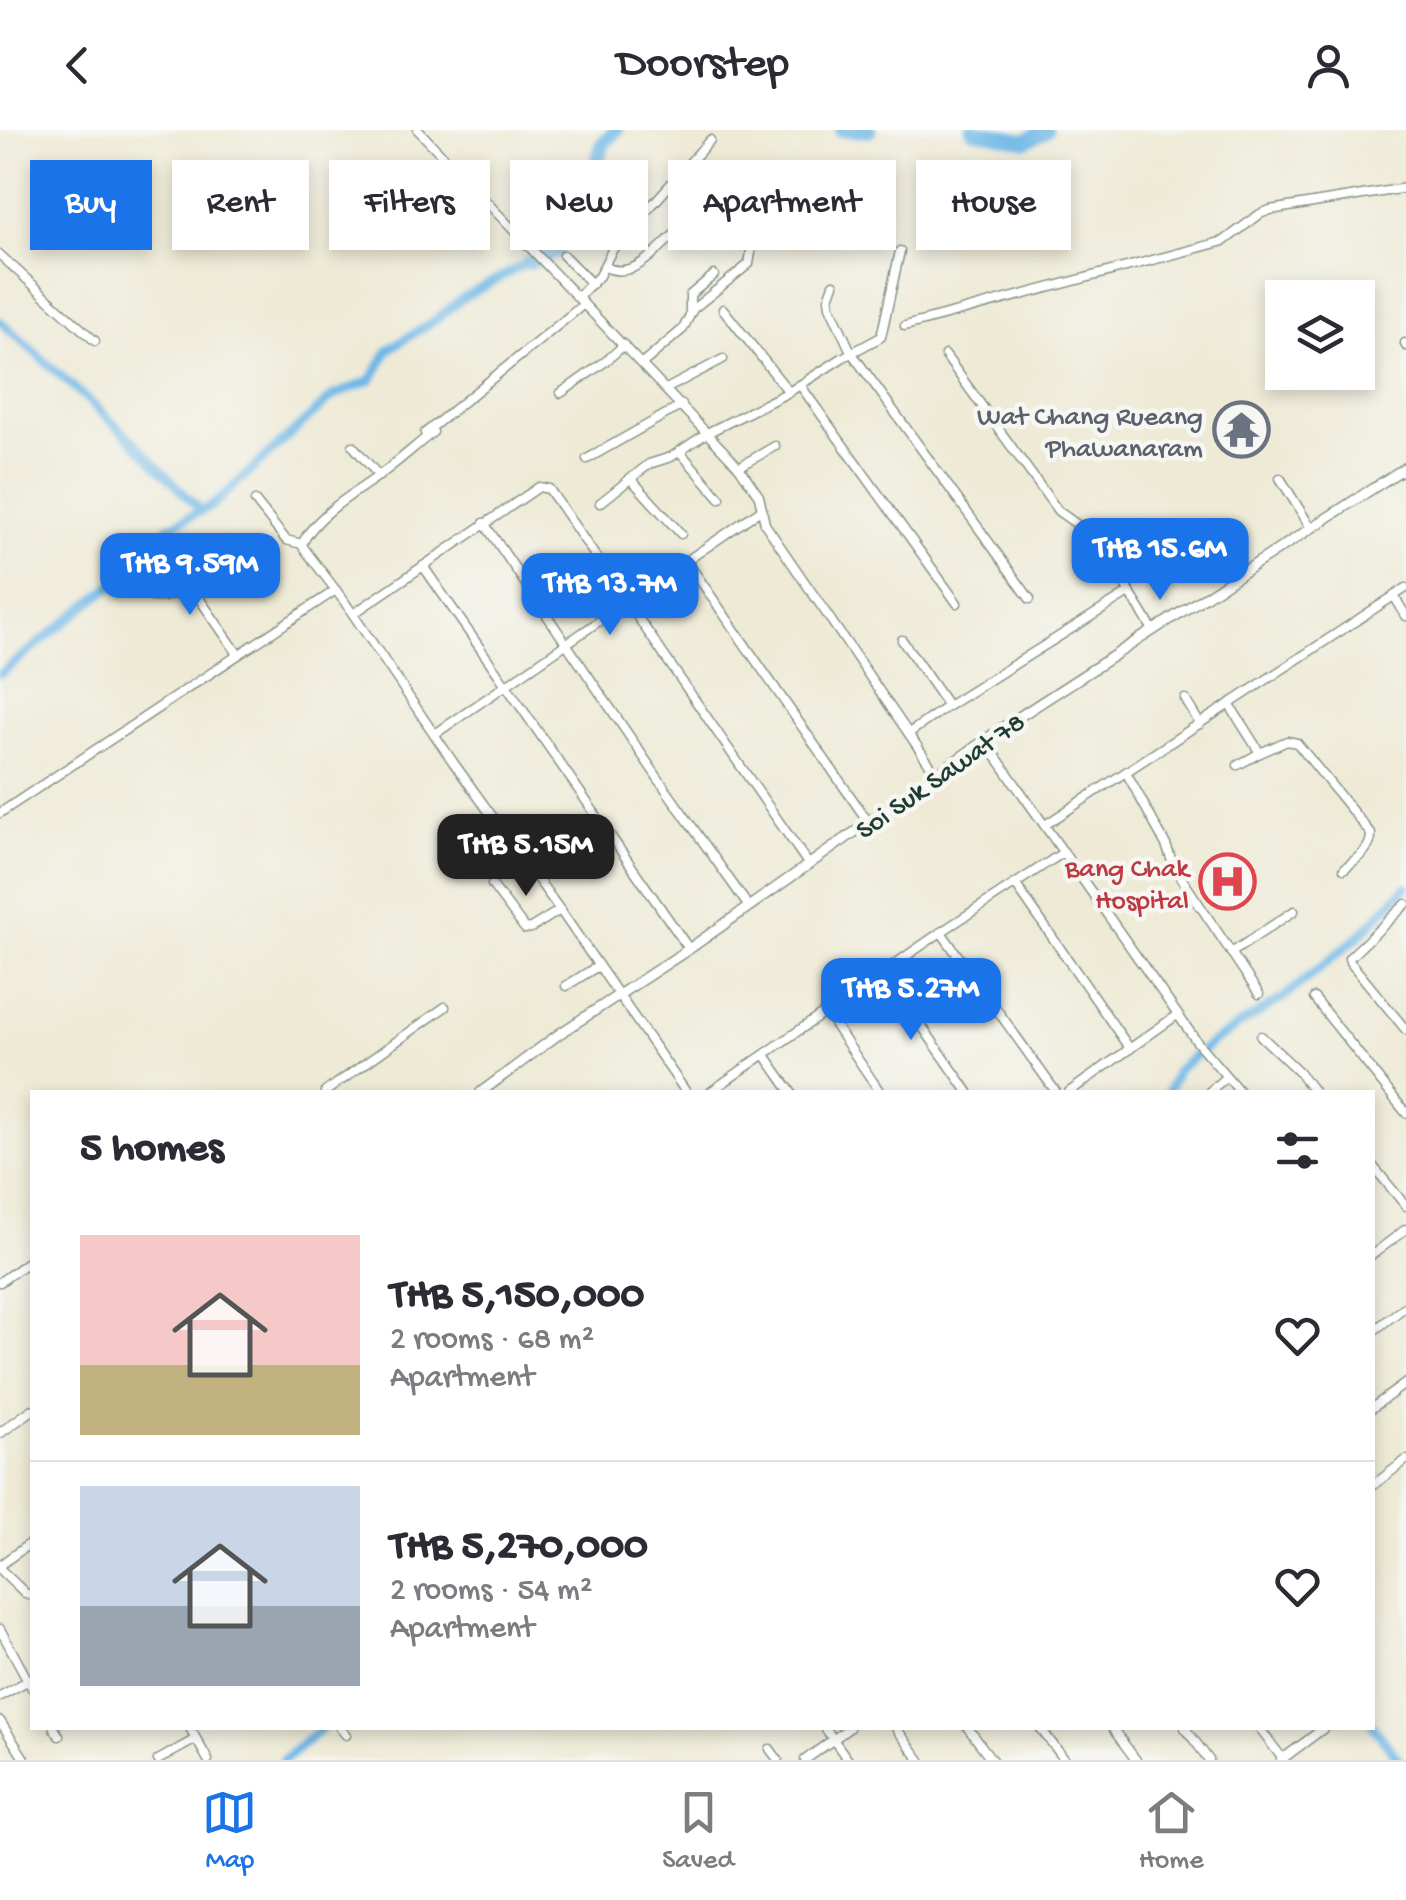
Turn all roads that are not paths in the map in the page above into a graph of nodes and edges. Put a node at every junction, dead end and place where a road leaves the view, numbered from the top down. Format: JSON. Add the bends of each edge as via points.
{"nodes":[{"id":1,"x":418,"y":130,"type":"edge"},
{"id":2,"x":710,"y":140,"type":"dead end"},
{"id":3,"x":1406,"y":188,"type":"edge"},
{"id":4,"x":668,"y":240,"type":"edge"},
{"id":5,"x":900,"y":251,"type":"dead end"},
{"id":6,"x":751,"y":252,"type":"dead end"},
{"id":7,"x":0,"y":255,"type":"edge"},
{"id":8,"x":563,"y":255,"type":"dead end"},
{"id":9,"x":605,"y":267,"type":"junction"},
{"id":10,"x":714,"y":275,"type":"dead end"},
{"id":11,"x":592,"y":284,"type":"junction"},
{"id":12,"x":834,"y":284,"type":"dead end"},
{"id":13,"x":581,"y":300,"type":"junction"},
{"id":14,"x":723,"y":308,"type":"dead end"},
{"id":15,"x":690,"y":312,"type":"junction"},
{"id":16,"x":905,"y":326,"type":"dead end"},
{"id":17,"x":95,"y":340,"type":"dead end"},
{"id":18,"x":624,"y":345,"type":"junction"},
{"id":19,"x":851,"y":352,"type":"junction"},
{"id":20,"x":945,"y":356,"type":"dead end"},
{"id":21,"x":722,"y":358,"type":"dead end"},
{"id":22,"x":642,"y":364,"type":"junction"},
{"id":23,"x":800,"y":385,"type":"junction"},
{"id":24,"x":666,"y":389,"type":"junction"},
{"id":25,"x":789,"y":392,"type":"junction"},
{"id":26,"x":561,"y":393,"type":"dead end"},
{"id":27,"x":682,"y":405,"type":"junction"},
{"id":28,"x":433,"y":432,"type":"dead end"},
{"id":29,"x":707,"y":433,"type":"junction"},
{"id":30,"x":353,"y":446,"type":"dead end"},
{"id":31,"x":776,"y":446,"type":"dead end"},
{"id":32,"x":680,"y":452,"type":"junction"},
{"id":33,"x":393,"y":459,"type":"dead end"},
{"id":34,"x":587,"y":459,"type":"dead end"},
{"id":35,"x":1406,"y":466,"type":"edge"},
{"id":36,"x":738,"y":468,"type":"junction"},
{"id":37,"x":379,"y":476,"type":"junction"},
{"id":38,"x":630,"y":478,"type":"junction"},
{"id":39,"x":1280,"y":478,"type":"dead end"},
{"id":40,"x":720,"y":498,"type":"dead end"},
{"id":41,"x":255,"y":501,"type":"dead end"},
{"id":42,"x":600,"y":503,"type":"dead end"},
{"id":43,"x":762,"y":508,"type":"junction"},
{"id":44,"x":484,"y":523,"type":"junction"},
{"id":45,"x":1311,"y":528,"type":"junction"},
{"id":46,"x":681,"y":534,"type":"dead end"},
{"id":47,"x":302,"y":544,"type":"junction"},
{"id":48,"x":686,"y":560,"type":"junction"},
{"id":49,"x":174,"y":561,"type":"dead end"},
{"id":50,"x":423,"y":566,"type":"junction"},
{"id":51,"x":192,"y":588,"type":"junction"},
{"id":52,"x":1406,"y":588,"type":"edge"},
{"id":53,"x":336,"y":590,"type":"junction"},
{"id":54,"x":1130,"y":592,"type":"junction"},
{"id":55,"x":1394,"y":596,"type":"junction"},
{"id":56,"x":152,"y":597,"type":"dead end"},
{"id":57,"x":1030,"y":599,"type":"dead end"},
{"id":58,"x":627,"y":603,"type":"junction"},
{"id":59,"x":957,"y":603,"type":"dead end"},
{"id":60,"x":353,"y":614,"type":"junction"},
{"id":61,"x":1406,"y":616,"type":"edge"},
{"id":62,"x":1154,"y":630,"type":"junction"},
{"id":63,"x":902,"y":640,"type":"dead end"},
{"id":64,"x":568,"y":644,"type":"junction"},
{"id":65,"x":238,"y":654,"type":"junction"},
{"id":66,"x":507,"y":685,"type":"junction"},
{"id":67,"x":1184,"y":699,"type":"dead end"},
{"id":68,"x":1229,"y":704,"type":"junction"},
{"id":69,"x":948,"y":706,"type":"junction"},
{"id":70,"x":1200,"y":724,"type":"junction"},
{"id":71,"x":435,"y":734,"type":"junction"},
{"id":72,"x":909,"y":734,"type":"junction"},
{"id":73,"x":985,"y":741,"type":"junction"},
{"id":74,"x":1260,"y":753,"type":"junction"},
{"id":75,"x":1238,"y":765,"type":"dead end"},
{"id":76,"x":1126,"y":772,"type":"junction"},
{"id":77,"x":938,"y":775,"type":"junction"},
{"id":78,"x":0,"y":813,"type":"edge"},
{"id":79,"x":869,"y":823,"type":"junction"},
{"id":80,"x":1045,"y":824,"type":"junction"},
{"id":81,"x":1064,"y":852,"type":"junction"},
{"id":82,"x":808,"y":865,"type":"junction"},
{"id":83,"x":1344,"y":868,"type":"dead end"},
{"id":84,"x":1016,"y":884,"type":"junction"},
{"id":85,"x":492,"y":885,"type":"dead end"},
{"id":86,"x":1406,"y":904,"type":"edge"},
{"id":87,"x":749,"y":907,"type":"junction"},
{"id":88,"x":560,"y":910,"type":"junction"},
{"id":89,"x":1294,"y":911,"type":"dead end"},
{"id":90,"x":941,"y":932,"type":"junction"},
{"id":91,"x":689,"y":948,"type":"junction"},
{"id":92,"x":1231,"y":953,"type":"junction"},
{"id":93,"x":598,"y":966,"type":"junction"},
{"id":94,"x":884,"y":972,"type":"junction"},
{"id":95,"x":566,"y":986,"type":"dead end"},
{"id":96,"x":618,"y":994,"type":"junction"},
{"id":97,"x":1259,"y":994,"type":"dead end"},
{"id":98,"x":1314,"y":998,"type":"dead end"},
{"id":99,"x":444,"y":1007,"type":"dead end"},
{"id":100,"x":826,"y":1012,"type":"junction"},
{"id":101,"x":1177,"y":1015,"type":"junction"},
{"id":102,"x":1406,"y":1030,"type":"edge"},
{"id":103,"x":1261,"y":1036,"type":"dead end"},
{"id":104,"x":1130,"y":1049,"type":"junction"},
{"id":105,"x":765,"y":1054,"type":"junction"},
{"id":106,"x":1226,"y":1077,"type":"junction"},
{"id":107,"x":328,"y":1090,"type":"edge"},
{"id":108,"x":484,"y":1090,"type":"edge"},
{"id":109,"x":685,"y":1090,"type":"edge"},
{"id":110,"x":713,"y":1090,"type":"edge"},
{"id":111,"x":789,"y":1090,"type":"edge"},
{"id":112,"x":879,"y":1090,"type":"edge"},
{"id":113,"x":967,"y":1090,"type":"edge"},
{"id":114,"x":1055,"y":1090,"type":"edge"},
{"id":115,"x":1072,"y":1090,"type":"edge"},
{"id":116,"x":1211,"y":1090,"type":"edge"},
{"id":117,"x":1238,"y":1090,"type":"edge"},
{"id":118,"x":1312,"y":1090,"type":"edge"},
{"id":119,"x":1406,"y":1113,"type":"edge"},
{"id":120,"x":1375,"y":1169,"type":"edge"},
{"id":121,"x":1406,"y":1206,"type":"edge"},
{"id":122,"x":1406,"y":1229,"type":"edge"},
{"id":123,"x":1375,"y":1253,"type":"edge"},
{"id":124,"x":30,"y":1260,"type":"edge"},
{"id":125,"x":0,"y":1282,"type":"edge"},
{"id":126,"x":1406,"y":1306,"type":"edge"},
{"id":127,"x":1375,"y":1330,"type":"edge"},
{"id":128,"x":1406,"y":1383,"type":"edge"},
{"id":129,"x":1375,"y":1406,"type":"edge"},
{"id":130,"x":30,"y":1411,"type":"edge"},
{"id":131,"x":0,"y":1432,"type":"edge"},
{"id":132,"x":1406,"y":1460,"type":"edge"},
{"id":133,"x":1375,"y":1484,"type":"edge"},
{"id":134,"x":30,"y":1544,"type":"edge"},
{"id":135,"x":0,"y":1567,"type":"edge"},
{"id":136,"x":30,"y":1595,"type":"edge"},
{"id":137,"x":0,"y":1630,"type":"edge"},
{"id":138,"x":30,"y":1680,"type":"edge"},
{"id":139,"x":30,"y":1682,"type":"edge"},
{"id":140,"x":0,"y":1696,"type":"edge"},
{"id":141,"x":0,"y":1720,"type":"edge"},
{"id":142,"x":191,"y":1730,"type":"edge"},
{"id":143,"x":826,"y":1730,"type":"edge"},
{"id":144,"x":846,"y":1730,"type":"edge"},
{"id":145,"x":898,"y":1730,"type":"edge"},
{"id":146,"x":970,"y":1730,"type":"edge"},
{"id":147,"x":1042,"y":1730,"type":"edge"},
{"id":148,"x":1114,"y":1730,"type":"edge"},
{"id":149,"x":1187,"y":1730,"type":"edge"},
{"id":150,"x":1260,"y":1730,"type":"edge"},
{"id":151,"x":1321,"y":1730,"type":"edge"},
{"id":152,"x":3,"y":1731,"type":"edge"},
{"id":153,"x":196,"y":1739,"type":"junction"},
{"id":154,"x":833,"y":1739,"type":"junction"},
{"id":155,"x":770,"y":1749,"type":"dead end"},
{"id":156,"x":23,"y":1759,"type":"edge"},
{"id":157,"x":1282,"y":1759,"type":"edge"},
{"id":158,"x":158,"y":1760,"type":"edge"},
{"id":159,"x":208,"y":1760,"type":"edge"},
{"id":160,"x":778,"y":1760,"type":"edge"},
{"id":161,"x":805,"y":1760,"type":"edge"},
{"id":162,"x":848,"y":1760,"type":"edge"},
{"id":163,"x":920,"y":1760,"type":"edge"},
{"id":164,"x":992,"y":1760,"type":"edge"},
{"id":165,"x":1065,"y":1760,"type":"edge"},
{"id":166,"x":1136,"y":1760,"type":"edge"},
{"id":167,"x":1210,"y":1760,"type":"edge"}],
"edges":[{"from":1,"to":13,"type":"street"},
{"from":2,"to":9,"type":"street","via":[[612,250]]},
{"from":3,"to":16,"type":"street","via":[[1270,210],[1224,241]]},
{"from":4,"to":9,"type":"street","via":[[638,266],[617,272]]},
{"from":5,"to":19,"type":"street","via":[[881,337]]},
{"from":6,"to":15,"type":"street","via":[[749,264]]},
{"from":7,"to":17,"type":"street"},
{"from":8,"to":11,"type":"street"},
{"from":9,"to":11,"type":"street"},
{"from":10,"to":15,"type":"street","via":[[690,295]]},
{"from":11,"to":13,"type":"street"},
{"from":12,"to":19,"type":"street","via":[[830,306]]},
{"from":13,"to":18,"type":"street"},
{"from":13,"to":33,"type":"street"},
{"from":14,"to":25,"type":"street"},
{"from":15,"to":22,"type":"street","via":[[676,338]]},
{"from":18,"to":22,"type":"street"},
{"from":18,"to":26,"type":"street"},
{"from":19,"to":23,"type":"street"},
{"from":19,"to":57,"type":"street"},
{"from":20,"to":54,"type":"street","via":[[1058,511],[1096,538]]},
{"from":21,"to":24,"type":"street"},
{"from":22,"to":24,"type":"street"},
{"from":23,"to":25,"type":"street"},
{"from":23,"to":59,"type":"street"},
{"from":24,"to":27,"type":"street"},
{"from":25,"to":29,"type":"street"},
{"from":27,"to":29,"type":"street"},
{"from":27,"to":34,"type":"street"},
{"from":28,"to":37,"type":"street"},
{"from":29,"to":32,"type":"street"},
{"from":29,"to":36,"type":"street"},
{"from":30,"to":37,"type":"street"},
{"from":31,"to":36,"type":"street"},
{"from":32,"to":38,"type":"street"},
{"from":32,"to":40,"type":"street"},
{"from":35,"to":45,"type":"street","name":"Soi Suk Sawat 78"},
{"from":36,"to":43,"type":"street"},
{"from":37,"to":47,"type":"street","via":[[310,530]]},
{"from":38,"to":42,"type":"street"},
{"from":38,"to":46,"type":"street"},
{"from":39,"to":45,"type":"street"},
{"from":41,"to":47,"type":"street","via":[[286,540]]},
{"from":43,"to":48,"type":"street"},
{"from":43,"to":72,"type":"street","via":[[765,524]]},
{"from":44,"to":50,"type":"street"},
{"from":44,"to":58,"type":"street","via":[[540,487],[549,489]]},
{"from":44,"to":64,"type":"street"},
{"from":45,"to":62,"type":"street","name":"Soi Suk Sawat 78"},
{"from":47,"to":53,"type":"street"},
{"from":48,"to":58,"type":"street"},
{"from":48,"to":79,"type":"street"},
{"from":49,"to":51,"type":"street"},
{"from":50,"to":60,"type":"street"},
{"from":50,"to":66,"type":"street"},
{"from":51,"to":56,"type":"street"},
{"from":51,"to":65,"type":"street"},
{"from":52,"to":55,"type":"street"},
{"from":53,"to":60,"type":"street"},
{"from":53,"to":65,"type":"street"},
{"from":54,"to":62,"type":"street"},
{"from":54,"to":69,"type":"street"},
{"from":55,"to":61,"type":"street"},
{"from":55,"to":68,"type":"street"},
{"from":58,"to":64,"type":"street"},
{"from":58,"to":82,"type":"street"},
{"from":60,"to":71,"type":"street"},
{"from":62,"to":73,"type":"street","name":"Soi Suk Sawat 78"},
{"from":63,"to":69,"type":"street"},
{"from":64,"to":66,"type":"street"},
{"from":64,"to":87,"type":"street"},
{"from":65,"to":78,"type":"street"},
{"from":66,"to":71,"type":"street"},
{"from":66,"to":91,"type":"street"},
{"from":67,"to":70,"type":"street"},
{"from":68,"to":70,"type":"street"},
{"from":68,"to":74,"type":"street"},
{"from":69,"to":72,"type":"street"},
{"from":70,"to":76,"type":"street"},
{"from":71,"to":88,"type":"street"},
{"from":72,"to":77,"type":"street"},
{"from":73,"to":77,"type":"street","name":"Soi Suk Sawat 78"},
{"from":73,"to":80,"type":"street"},
{"from":74,"to":75,"type":"street"},
{"from":74,"to":83,"type":"street","via":[[1298,743],[1371,834],[1367,849]]},
{"from":76,"to":80,"type":"street"},
{"from":76,"to":92,"type":"street","via":[[1174,867]]},
{"from":77,"to":79,"type":"street","name":"Soi Suk Sawat 78"},
{"from":79,"to":82,"type":"street","name":"Soi Suk Sawat 78"},
{"from":80,"to":81,"type":"street"},
{"from":81,"to":84,"type":"street"},
{"from":81,"to":101,"type":"street"},
{"from":82,"to":87,"type":"street","name":"Soi Suk Sawat 78"},
{"from":84,"to":90,"type":"street"},
{"from":84,"to":104,"type":"street"},
{"from":85,"to":88,"type":"street","via":[[526,929]]},
{"from":86,"to":102,"type":"street","via":[[1349,960]]},
{"from":87,"to":91,"type":"street","name":"Soi Suk Sawat 78"},
{"from":88,"to":93,"type":"street"},
{"from":89,"to":92,"type":"street"},
{"from":90,"to":94,"type":"street"},
{"from":90,"to":114,"type":"street"},
{"from":91,"to":96,"type":"street","name":"Soi Suk Sawat 78"},
{"from":92,"to":97,"type":"street"},
{"from":93,"to":95,"type":"street"},
{"from":93,"to":96,"type":"street"},
{"from":94,"to":100,"type":"street"},
{"from":94,"to":113,"type":"street"},
{"from":96,"to":108,"type":"street","name":"Soi Suk Sawat 78"},
{"from":96,"to":109,"type":"street"},
{"from":98,"to":119,"type":"street"},
{"from":99,"to":107,"type":"street"},
{"from":100,"to":105,"type":"street"},
{"from":100,"to":112,"type":"street"},
{"from":101,"to":104,"type":"street"},
{"from":101,"to":106,"type":"street"},
{"from":103,"to":118,"type":"street"},
{"from":104,"to":115,"type":"street"},
{"from":105,"to":110,"type":"street"},
{"from":105,"to":111,"type":"street"},
{"from":106,"to":116,"type":"street"},
{"from":106,"to":117,"type":"street"},
{"from":120,"to":121,"type":"street"},
{"from":122,"to":123,"type":"street"},
{"from":124,"to":125,"type":"street"},
{"from":126,"to":127,"type":"street"},
{"from":128,"to":129,"type":"street"},
{"from":130,"to":131,"type":"street"},
{"from":132,"to":133,"type":"street"},
{"from":134,"to":135,"type":"street"},
{"from":135,"to":136,"type":"street"},
{"from":137,"to":138,"type":"street"},
{"from":139,"to":140,"type":"street"},
{"from":141,"to":152,"type":"street"},
{"from":142,"to":153,"type":"street"},
{"from":143,"to":154,"type":"street"},
{"from":144,"to":154,"type":"street"},
{"from":145,"to":163,"type":"street"},
{"from":146,"to":164,"type":"street"},
{"from":147,"to":165,"type":"street"},
{"from":148,"to":166,"type":"street"},
{"from":149,"to":167,"type":"street"},
{"from":150,"to":157,"type":"street"},
{"from":151,"to":157,"type":"street"},
{"from":152,"to":156,"type":"street"},
{"from":153,"to":158,"type":"street"},
{"from":153,"to":159,"type":"street"},
{"from":154,"to":161,"type":"street"},
{"from":154,"to":162,"type":"street"},
{"from":155,"to":160,"type":"street"}]}
